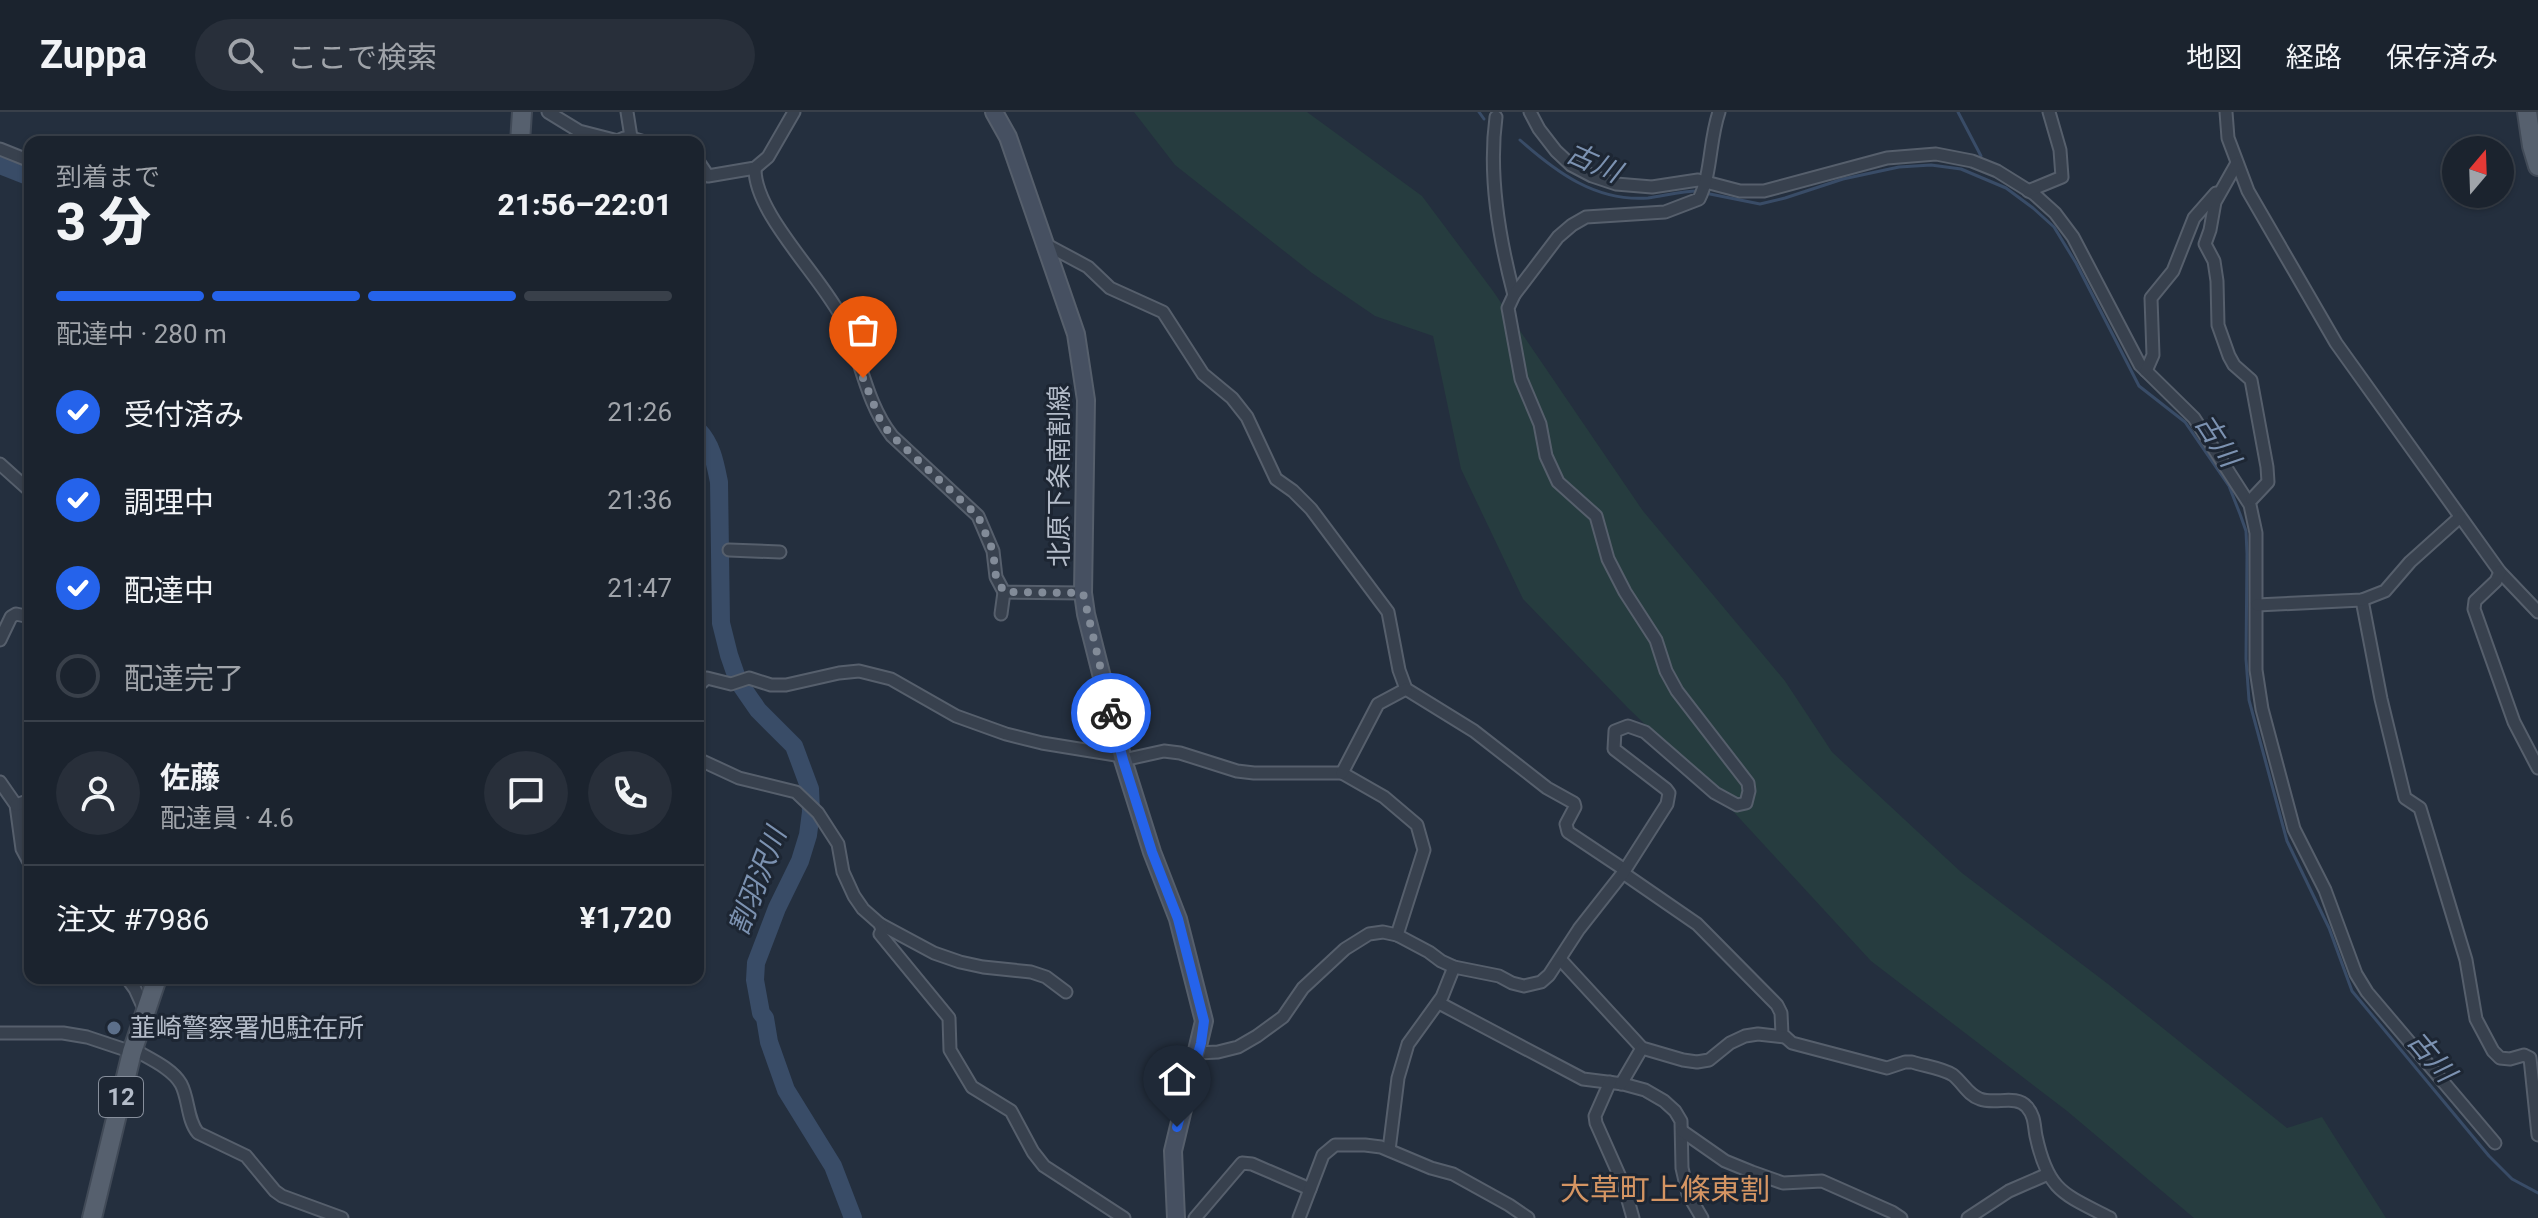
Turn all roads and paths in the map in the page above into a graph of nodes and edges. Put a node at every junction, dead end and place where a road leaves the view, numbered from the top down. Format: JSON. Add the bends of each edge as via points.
{"nodes":[{"id":1,"x":522,"y":112,"type":"edge"},
{"id":2,"x":548,"y":112,"type":"edge"},
{"id":3,"x":627,"y":112,"type":"edge"},
{"id":4,"x":794,"y":112,"type":"edge"},
{"id":5,"x":994,"y":112,"type":"edge"},
{"id":6,"x":1530,"y":112,"type":"edge"},
{"id":7,"x":1719,"y":112,"type":"edge"},
{"id":8,"x":2049,"y":112,"type":"edge"},
{"id":9,"x":2226,"y":112,"type":"edge"},
{"id":10,"x":2527,"y":112,"type":"edge"},
{"id":11,"x":1496,"y":117,"type":"dead end"},
{"id":12,"x":520,"y":136,"type":"edge"},
{"id":13,"x":596,"y":136,"type":"edge"},
{"id":14,"x":631,"y":136,"type":"edge"},
{"id":15,"x":0,"y":149,"type":"edge"},
{"id":16,"x":24,"y":159,"type":"edge"},
{"id":17,"x":2237,"y":163,"type":"junction"},
{"id":18,"x":2538,"y":166,"type":"edge"},
{"id":19,"x":755,"y":168,"type":"junction"},
{"id":20,"x":704,"y":170,"type":"edge"},
{"id":21,"x":2224,"y":183,"type":"junction"},
{"id":22,"x":1704,"y":188,"type":"junction"},
{"id":23,"x":2028,"y":191,"type":"junction"},
{"id":24,"x":1047,"y":245,"type":"junction"},
{"id":25,"x":1514,"y":295,"type":"junction"},
{"id":26,"x":2146,"y":371,"type":"junction"},
{"id":27,"x":0,"y":464,"type":"edge"},
{"id":28,"x":24,"y":486,"type":"edge"},
{"id":29,"x":2252,"y":499,"type":"dead end"},
{"id":30,"x":2459,"y":518,"type":"junction"},
{"id":31,"x":729,"y":550,"type":"dead end"},
{"id":32,"x":780,"y":552,"type":"dead end"},
{"id":33,"x":2500,"y":572,"type":"junction"},
{"id":34,"x":1004,"y":592,"type":"junction"},
{"id":35,"x":1083,"y":593,"type":"junction"},
{"id":36,"x":2362,"y":600,"type":"junction"},
{"id":37,"x":2257,"y":605,"type":"junction"},
{"id":38,"x":2538,"y":612,"type":"edge"},
{"id":39,"x":1001,"y":614,"type":"dead end"},
{"id":40,"x":24,"y":616,"type":"edge"},
{"id":41,"x":0,"y":640,"type":"edge"},
{"id":42,"x":704,"y":681,"type":"edge"},
{"id":43,"x":1406,"y":689,"type":"junction"},
{"id":44,"x":1122,"y":758,"type":"junction"},
{"id":45,"x":704,"y":762,"type":"edge"},
{"id":46,"x":2538,"y":768,"type":"edge"},
{"id":47,"x":1342,"y":773,"type":"junction"},
{"id":48,"x":0,"y":782,"type":"edge"},
{"id":49,"x":24,"y":802,"type":"edge"},
{"id":50,"x":16,"y":805,"type":"junction"},
{"id":51,"x":24,"y":853,"type":"edge"},
{"id":52,"x":1624,"y":872,"type":"junction"},
{"id":53,"x":880,"y":924,"type":"junction"},
{"id":54,"x":1397,"y":935,"type":"junction"},
{"id":55,"x":1560,"y":959,"type":"junction"},
{"id":56,"x":1454,"y":967,"type":"junction"},
{"id":57,"x":131,"y":984,"type":"edge"},
{"id":58,"x":155,"y":984,"type":"edge"},
{"id":59,"x":1066,"y":992,"type":"dead end"},
{"id":60,"x":1439,"y":1003,"type":"junction"},
{"id":61,"x":145,"y":1011,"type":"junction"},
{"id":62,"x":0,"y":1033,"type":"edge"},
{"id":63,"x":1785,"y":1037,"type":"junction"},
{"id":64,"x":1642,"y":1048,"type":"junction"},
{"id":65,"x":133,"y":1051,"type":"junction"},
{"id":66,"x":1198,"y":1053,"type":"junction"},
{"id":67,"x":1616,"y":1083,"type":"junction"},
{"id":68,"x":1682,"y":1131,"type":"junction"},
{"id":69,"x":2538,"y":1135,"type":"edge"},
{"id":70,"x":2495,"y":1143,"type":"dead end"},
{"id":71,"x":1389,"y":1150,"type":"junction"},
{"id":72,"x":2048,"y":1174,"type":"junction"},
{"id":73,"x":1310,"y":1189,"type":"junction"},
{"id":74,"x":92,"y":1218,"type":"edge"},
{"id":75,"x":342,"y":1218,"type":"edge"},
{"id":76,"x":1124,"y":1218,"type":"edge"},
{"id":77,"x":1176,"y":1218,"type":"edge"},
{"id":78,"x":1195,"y":1218,"type":"edge"},
{"id":79,"x":1299,"y":1218,"type":"edge"},
{"id":80,"x":1528,"y":1218,"type":"edge"},
{"id":81,"x":1633,"y":1218,"type":"edge"},
{"id":82,"x":1702,"y":1218,"type":"edge"},
{"id":83,"x":1901,"y":1218,"type":"edge"},
{"id":84,"x":1968,"y":1218,"type":"edge"},
{"id":85,"x":2110,"y":1218,"type":"edge"}],
"edges":[{"from":1,"to":12,"type":"main road"},
{"from":2,"to":13,"type":"street"},
{"from":3,"to":14,"type":"street"},
{"from":4,"to":19,"type":"street","via":[[768,157]]},
{"from":5,"to":24,"type":"main road","name":"北原下条南割線"},
{"from":6,"to":22,"type":"street","via":[[1556,151],[1603,181],[1652,187],[1698,180]]},
{"from":7,"to":22,"type":"street"},
{"from":8,"to":23,"type":"street","via":[[2062,177]]},
{"from":9,"to":17,"type":"street"},
{"from":10,"to":18,"type":"main road"},
{"from":11,"to":25,"type":"street","via":[[1495,184]]},
{"from":15,"to":16,"type":"street"},
{"from":17,"to":21,"type":"street"},
{"from":17,"to":30,"type":"street","via":[[2262,217],[2336,343]]},
{"from":19,"to":20,"type":"street","via":[[708,176]]},
{"from":19,"to":34,"type":"street","via":[[774,222],[843,319],[881,422],[978,516]]},
{"from":21,"to":26,"type":"street","via":[[2194,218],[2173,271],[2151,298],[2153,355]]},
{"from":21,"to":29,"type":"street","via":[[2205,244],[2214,261],[2218,325],[2234,365],[2251,380],[2262,438],[2269,476]]},
{"from":22,"to":23,"type":"street","via":[[1764,191],[1887,158],[1936,154],[1985,166]]},
{"from":22,"to":25,"type":"street","via":[[1665,212],[1586,217],[1558,237]]},
{"from":23,"to":26,"type":"street","via":[[2073,237]]},
{"from":24,"to":35,"type":"main road","name":"北原下条南割線","via":[[1076,334],[1086,400]]},
{"from":24,"to":43,"type":"street","via":[[1088,267],[1110,288],[1163,312],[1203,374],[1247,417],[1276,479],[1311,509],[1388,612]]},
{"from":25,"to":52,"type":"street","via":[[1508,308],[1521,379],[1558,482],[1596,516],[1608,559],[1656,640],[1666,671],[1744,776],[1749,791],[1746,803],[1737,805],[1715,793],[1645,732],[1628,726],[1615,731],[1614,749],[1669,793]]},
{"from":26,"to":37,"type":"street","via":[[2194,418],[2250,505],[2256,533]]},
{"from":27,"to":28,"type":"street"},
{"from":30,"to":33,"type":"street"},
{"from":30,"to":36,"type":"street","via":[[2385,591]]},
{"from":31,"to":32,"type":"street"},
{"from":33,"to":38,"type":"street"},
{"from":33,"to":46,"type":"street","via":[[2474,609],[2514,722]]},
{"from":34,"to":35,"type":"street"},
{"from":34,"to":39,"type":"street"},
{"from":35,"to":44,"type":"main road","name":"北原下条南割線"},
{"from":36,"to":37,"type":"street"},
{"from":36,"to":69,"type":"street","via":[[2405,798],[2420,808],[2466,960],[2476,1019],[2500,1058],[2530,1058]]},
{"from":37,"to":70,"type":"street","via":[[2257,687],[2294,829],[2331,905],[2356,974]]},
{"from":40,"to":41,"type":"street","via":[[11,617]]},
{"from":42,"to":44,"type":"street","via":[[731,684],[749,678],[786,685],[859,671],[891,679],[956,716],[1006,734]]},
{"from":43,"to":47,"type":"street","via":[[1378,704]]},
{"from":43,"to":52,"type":"street","via":[[1574,803],[1568,832]]},
{"from":44,"to":47,"type":"street","via":[[1164,751],[1246,772]]},
{"from":44,"to":66,"type":"main road","name":"北原下条南割線","via":[[1188,953],[1204,1021]]},
{"from":45,"to":53,"type":"street","via":[[739,778],[796,792],[838,844],[854,896]]},
{"from":47,"to":54,"type":"street","via":[[1384,797],[1417,825],[1422,837],[1422,863]]},
{"from":48,"to":50,"type":"street"},
{"from":49,"to":50,"type":"street"},
{"from":50,"to":51,"type":"street"},
{"from":52,"to":55,"type":"street"},
{"from":52,"to":63,"type":"street","via":[[1720,946],[1777,1005]]},
{"from":53,"to":59,"type":"street","via":[[934,953],[983,967],[1031,972]]},
{"from":53,"to":76,"type":"street","via":[[880,934],[949,1018],[950,1050],[972,1087],[1011,1111],[1044,1166]]},
{"from":54,"to":56,"type":"street"},
{"from":54,"to":66,"type":"street","via":[[1383,932],[1358,939],[1303,988],[1283,1017],[1257,1036],[1238,1047]]},
{"from":55,"to":56,"type":"street","via":[[1541,982],[1524,986]]},
{"from":55,"to":64,"type":"street"},
{"from":56,"to":60,"type":"street"},
{"from":57,"to":61,"type":"street"},
{"from":58,"to":61,"type":"main road","number":"12"},
{"from":60,"to":67,"type":"street","via":[[1583,1079]]},
{"from":60,"to":71,"type":"street","via":[[1408,1044]]},
{"from":61,"to":65,"type":"main road","number":"12"},
{"from":62,"to":65,"type":"street","via":[[63,1033]]},
{"from":63,"to":64,"type":"street","via":[[1745,1036],[1697,1062]]},
{"from":63,"to":72,"type":"street","via":[[1887,1068],[1912,1062],[1954,1076],[1984,1101],[2022,1102],[2033,1118]]},
{"from":64,"to":67,"type":"street"},
{"from":65,"to":74,"type":"main road","number":"12"},
{"from":65,"to":75,"type":"street","via":[[181,1084],[198,1133],[246,1156],[282,1196]]},
{"from":66,"to":77,"type":"main road","name":"北原下条南割線","via":[[1173,1151]]},
{"from":67,"to":68,"type":"street","via":[[1664,1101],[1675,1111]]},
{"from":67,"to":81,"type":"street","via":[[1595,1116]]},
{"from":68,"to":82,"type":"street","via":[[1682,1168],[1688,1194]]},
{"from":68,"to":83,"type":"street","via":[[1725,1161],[1752,1172],[1783,1183],[1822,1181]]},
{"from":71,"to":73,"type":"street","via":[[1335,1145],[1323,1155]]},
{"from":71,"to":80,"type":"street","via":[[1475,1184]]},
{"from":72,"to":84,"type":"street"},
{"from":72,"to":85,"type":"street","via":[[2063,1194]]},
{"from":73,"to":78,"type":"street","via":[[1242,1163]]},
{"from":73,"to":79,"type":"street"}]}
